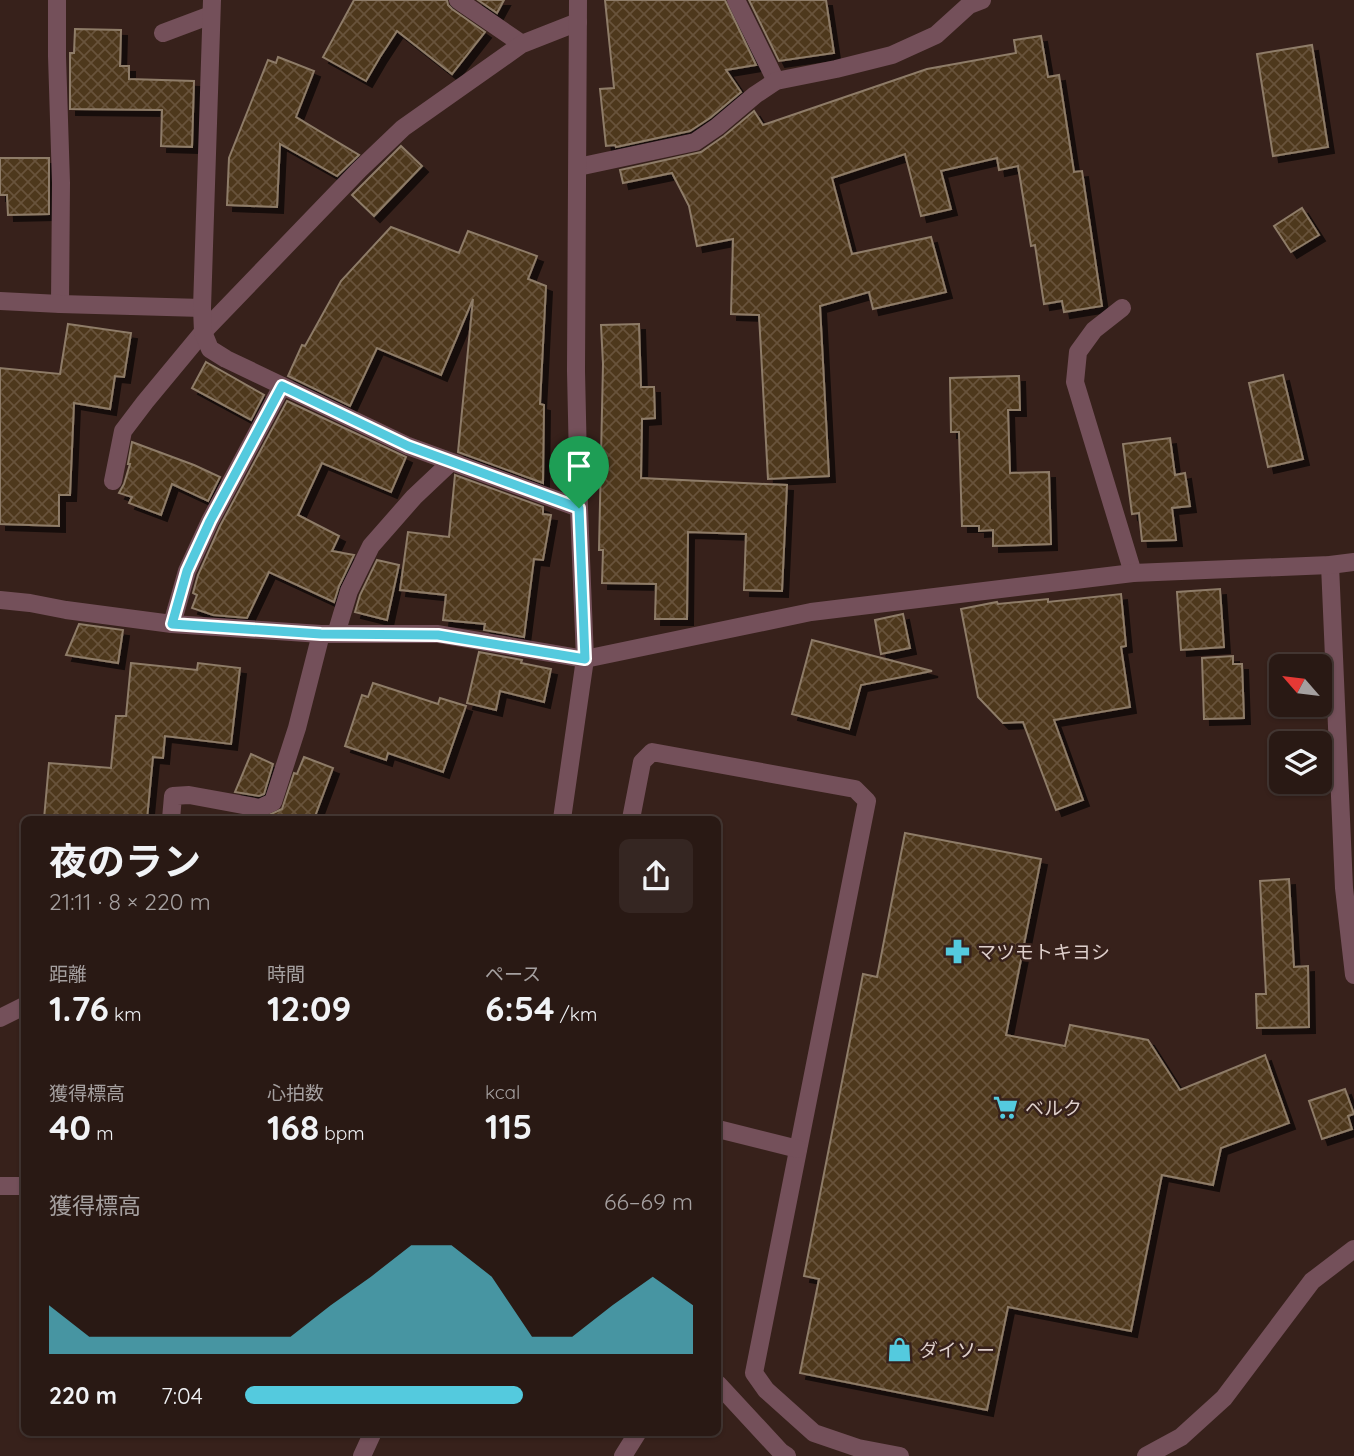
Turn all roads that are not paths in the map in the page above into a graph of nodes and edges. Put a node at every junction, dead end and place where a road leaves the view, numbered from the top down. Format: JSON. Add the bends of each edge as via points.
{"nodes":[{"id":1,"x":57,"y":0,"type":"edge"},
{"id":2,"x":458,"y":0,"type":"edge"},
{"id":3,"x":578,"y":0,"type":"edge"},
{"id":4,"x":736,"y":0,"type":"edge"},
{"id":5,"x":982,"y":0,"type":"edge"},
{"id":6,"x":212,"y":8,"type":"edge"},
{"id":7,"x":578,"y":22,"type":"junction"},
{"id":8,"x":163,"y":33,"type":"dead end"},
{"id":9,"x":522,"y":44,"type":"junction"},
{"id":10,"x":776,"y":81,"type":"junction"},
{"id":11,"x":578,"y":167,"type":"junction"},
{"id":12,"x":0,"y":301,"type":"edge"},
{"id":13,"x":60,"y":304,"type":"junction"},
{"id":14,"x":202,"y":308,"type":"junction"},
{"id":15,"x":1122,"y":308,"type":"dead end"},
{"id":16,"x":203,"y":332,"type":"junction"},
{"id":17,"x":282,"y":386,"type":"junction"},
{"id":18,"x":450,"y":463,"type":"junction"},
{"id":19,"x":113,"y":481,"type":"dead end"},
{"id":20,"x":579,"y":508,"type":"junction"},
{"id":21,"x":1354,"y":562,"type":"edge"},
{"id":22,"x":1330,"y":565,"type":"junction"},
{"id":23,"x":1133,"y":573,"type":"junction"},
{"id":24,"x":0,"y":600,"type":"edge"},
{"id":25,"x":172,"y":624,"type":"junction"},
{"id":26,"x":328,"y":634,"type":"junction"},
{"id":27,"x":585,"y":659,"type":"junction"},
{"id":28,"x":171,"y":816,"type":"edge"},
{"id":29,"x":562,"y":816,"type":"edge"},
{"id":30,"x":632,"y":816,"type":"edge"},
{"id":31,"x":1354,"y":975,"type":"edge"},
{"id":32,"x":21,"y":1008,"type":"edge"},
{"id":33,"x":0,"y":1018,"type":"edge"},
{"id":34,"x":721,"y":1130,"type":"edge"},
{"id":35,"x":798,"y":1149,"type":"junction"},
{"id":36,"x":0,"y":1186,"type":"edge"},
{"id":37,"x":21,"y":1186,"type":"edge"},
{"id":38,"x":1354,"y":1249,"type":"edge"},
{"id":39,"x":721,"y":1387,"type":"edge"},
{"id":40,"x":371,"y":1436,"type":"edge"},
{"id":41,"x":636,"y":1436,"type":"edge"},
{"id":42,"x":362,"y":1456,"type":"edge"},
{"id":43,"x":623,"y":1456,"type":"edge"},
{"id":44,"x":787,"y":1456,"type":"edge"},
{"id":45,"x":900,"y":1456,"type":"edge"},
{"id":46,"x":1146,"y":1456,"type":"edge"}],
"edges":[{"from":1,"to":13,"type":"street"},
{"from":2,"to":9,"type":"street"},
{"from":3,"to":7,"type":"street"},
{"from":4,"to":10,"type":"street"},
{"from":5,"to":10,"type":"street","via":[[969,5],[936,35],[892,55]]},
{"from":6,"to":8,"type":"street"},
{"from":6,"to":14,"type":"street"},
{"from":7,"to":9,"type":"street"},
{"from":7,"to":11,"type":"street"},
{"from":9,"to":16,"type":"street","via":[[403,128]]},
{"from":10,"to":11,"type":"street","via":[[695,142]]},
{"from":11,"to":20,"type":"street"},
{"from":12,"to":13,"type":"street"},
{"from":13,"to":14,"type":"street"},
{"from":14,"to":16,"type":"street"},
{"from":15,"to":23,"type":"street","via":[[1094,330],[1079,352],[1075,382]]},
{"from":16,"to":17,"type":"street","via":[[210,349]]},
{"from":16,"to":19,"type":"street","via":[[123,430]]},
{"from":17,"to":18,"type":"street"},
{"from":17,"to":25,"type":"street","via":[[210,521],[187,571]]},
{"from":18,"to":20,"type":"street"},
{"from":18,"to":26,"type":"street","via":[[371,546]]},
{"from":20,"to":27,"type":"street"},
{"from":21,"to":22,"type":"street"},
{"from":22,"to":23,"type":"street"},
{"from":22,"to":31,"type":"street","via":[[1344,888]]},
{"from":23,"to":27,"type":"street","via":[[811,612]]},
{"from":24,"to":25,"type":"street"},
{"from":25,"to":26,"type":"street"},
{"from":26,"to":27,"type":"street","via":[[438,635]]},
{"from":26,"to":28,"type":"street","via":[[273,802],[260,808],[173,796]]},
{"from":27,"to":29,"type":"street"},
{"from":30,"to":35,"type":"street","via":[[642,762],[652,752],[855,789],[867,801]]},
{"from":32,"to":33,"type":"street"},
{"from":34,"to":35,"type":"street"},
{"from":35,"to":45,"type":"street","via":[[754,1373],[766,1390],[814,1433]]},
{"from":36,"to":37,"type":"street"},
{"from":38,"to":46,"type":"street","via":[[1312,1281],[1224,1398],[1181,1437]]},
{"from":39,"to":44,"type":"street"},
{"from":40,"to":42,"type":"street"},
{"from":41,"to":43,"type":"street"}]}
